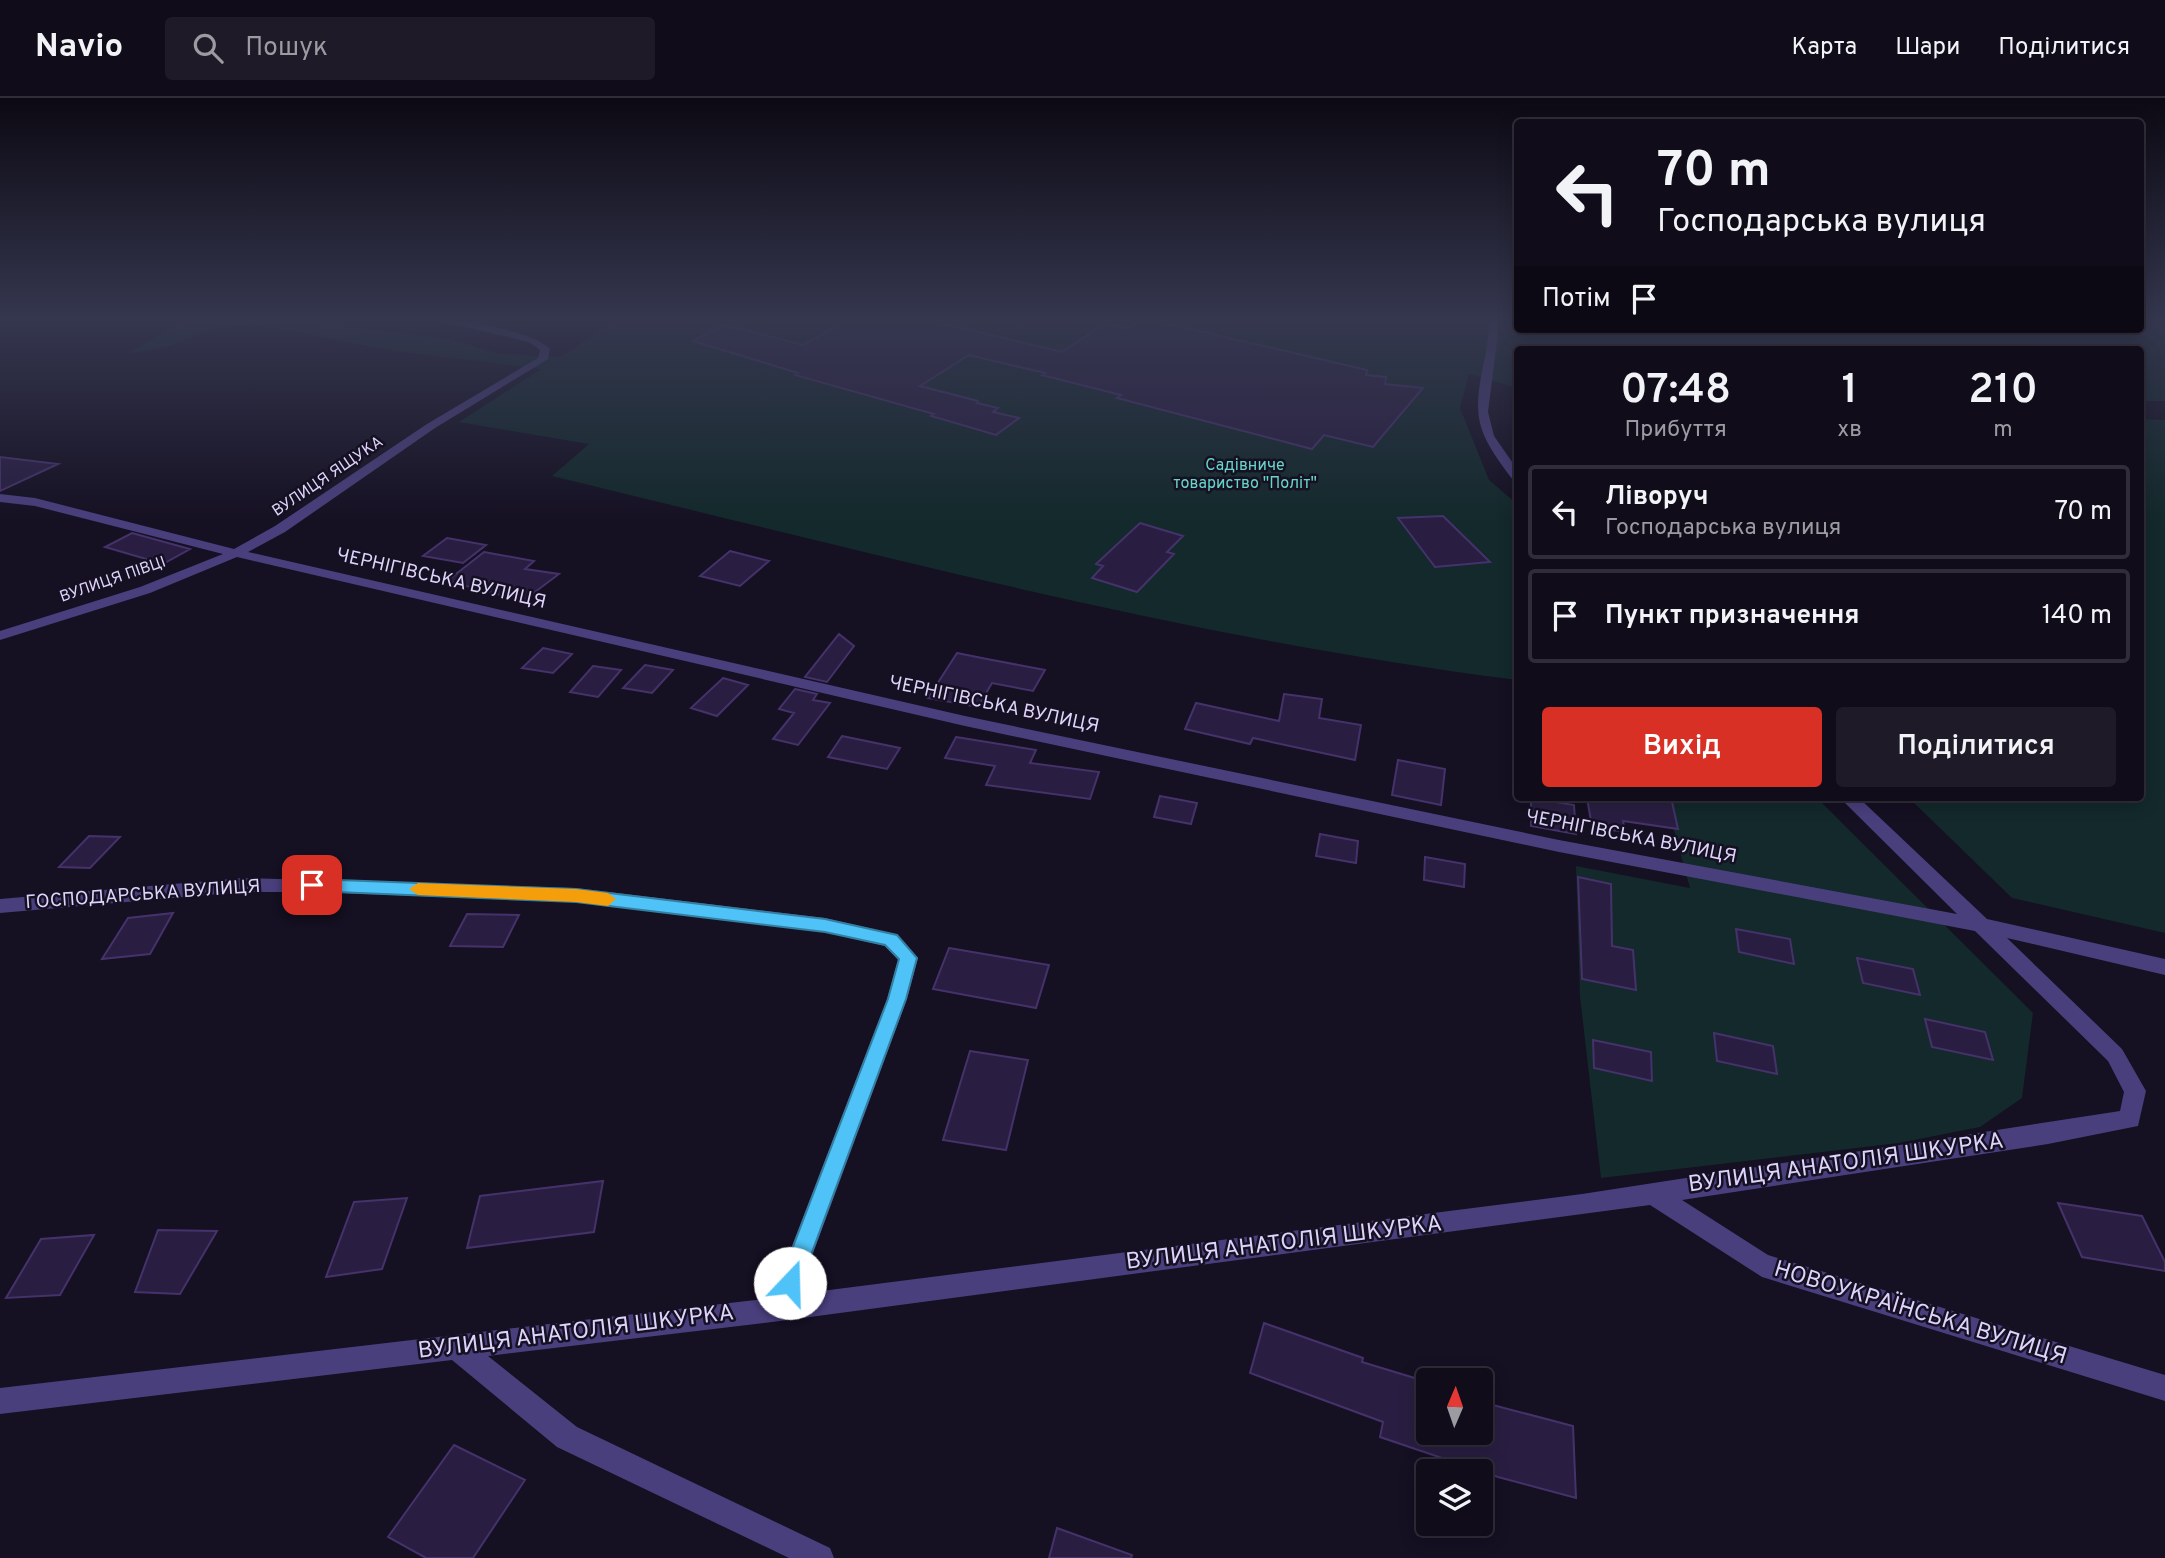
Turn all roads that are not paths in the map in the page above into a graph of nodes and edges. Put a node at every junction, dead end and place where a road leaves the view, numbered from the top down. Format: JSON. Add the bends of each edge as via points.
{"nodes":[{"id":1,"x":498,"y":386,"type":"edge"},
{"id":2,"x":1484,"y":386,"type":"edge"},
{"id":3,"x":1514,"y":473,"type":"edge"},
{"id":4,"x":0,"y":498,"type":"edge"},
{"id":5,"x":236,"y":553,"type":"junction"},
{"id":6,"x":0,"y":636,"type":"edge"},
{"id":7,"x":1852,"y":801,"type":"edge"},
{"id":8,"x":0,"y":906,"type":"edge"},
{"id":9,"x":1984,"y":926,"type":"junction"},
{"id":10,"x":2165,"y":967,"type":"edge"},
{"id":11,"x":1651,"y":1193,"type":"junction"},
{"id":12,"x":780,"y":1309,"type":"junction"},
{"id":13,"x":457,"y":1347,"type":"junction"},
{"id":14,"x":2165,"y":1388,"type":"edge"},
{"id":15,"x":0,"y":1401,"type":"edge"},
{"id":16,"x":820,"y":1558,"type":"edge"}],
"edges":[{"from":1,"to":5,"type":"street","name":"ВУЛИЦЯ ЯЩУКА"},
{"from":2,"to":3,"type":"street","via":[[1481,418]]},
{"from":4,"to":5,"type":"street","name":"ЧЕРНІГІВСЬКА ВУЛИЦЯ","via":[[34,502]]},
{"from":5,"to":6,"type":"street","name":"ВУЛИЦЯ ПІВЦІ","via":[[145,590]]},
{"from":5,"to":9,"type":"street","name":"ЧЕРНІГІВСЬКА ВУЛИЦЯ","via":[[965,721],[1559,846]]},
{"from":7,"to":9,"type":"street","name":"ВУЛИЦЯ АНАТОЛІЯ ШКУРКА"},
{"from":8,"to":12,"type":"street","name":"ГОСПОДАРСЬКА ВУЛИЦЯ","via":[[242,885],[576,895],[825,925],[891,940],[908,958],[897,999]]},
{"from":9,"to":10,"type":"street","name":"ЧЕРНІГІВСЬКА ВУЛИЦЯ"},
{"from":9,"to":11,"type":"street","name":"ВУЛИЦЯ АНАТОЛІЯ ШКУРКА","via":[[2115,1055],[2135,1091],[2130,1119]]},
{"from":11,"to":12,"type":"street","name":"ВУЛИЦЯ АНАТОЛІЯ ШКУРКА"},
{"from":11,"to":14,"type":"street","name":"НОВОУКРАЇНСЬКА ВУЛИЦЯ","via":[[1762,1265]]},
{"from":12,"to":13,"type":"street","name":"ВУЛИЦЯ АНАТОЛІЯ ШКУРКА"},
{"from":13,"to":15,"type":"street","name":"ВУЛИЦЯ АНАТОЛІЯ ШКУРКА"},
{"from":13,"to":16,"type":"street","via":[[567,1437]]}]}
